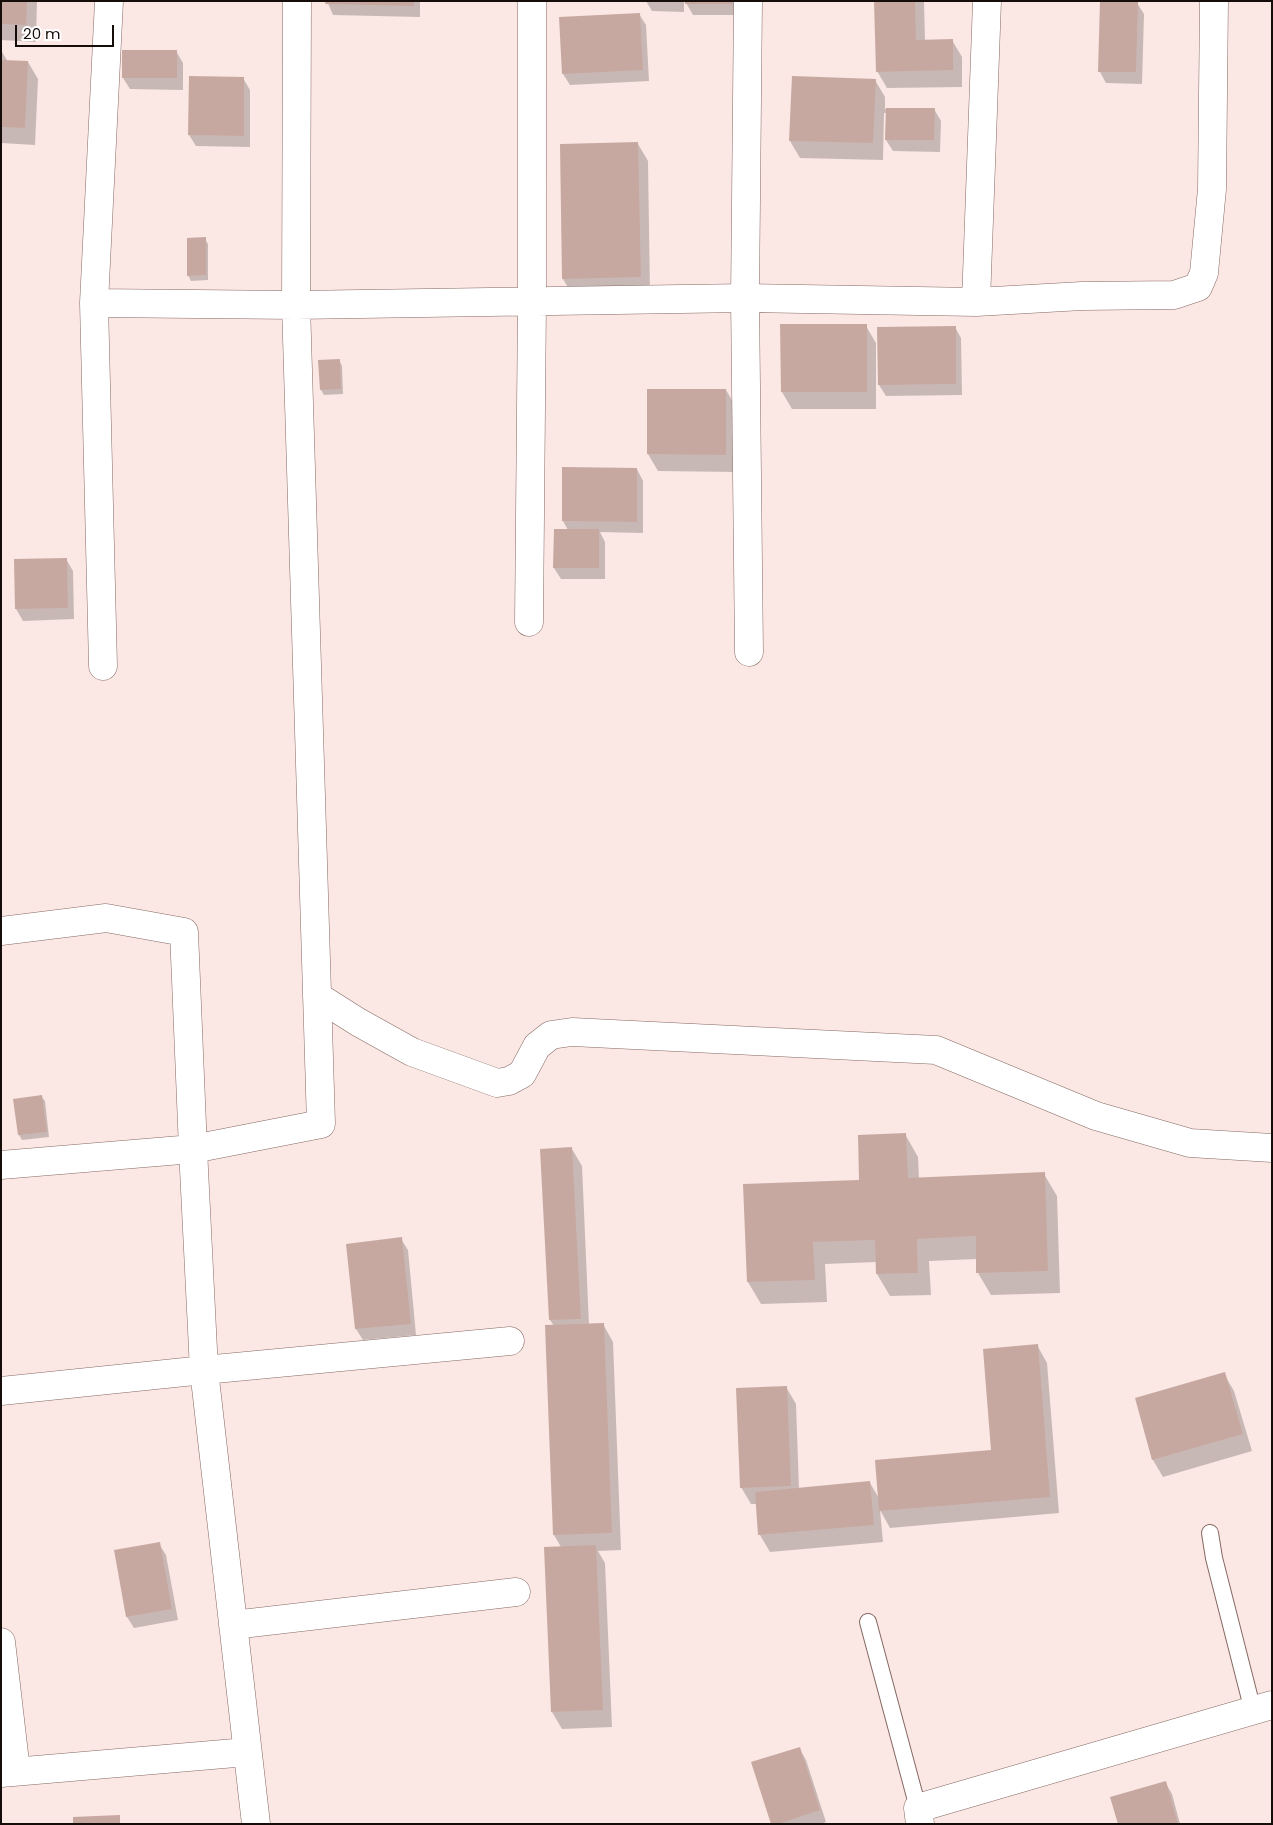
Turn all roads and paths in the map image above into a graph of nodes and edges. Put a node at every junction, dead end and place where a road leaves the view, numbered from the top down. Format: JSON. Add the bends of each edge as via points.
{"nodes":[{"id":1,"x":109,"y":1,"type":"edge"},
{"id":2,"x":297,"y":1,"type":"edge"},
{"id":3,"x":532,"y":1,"type":"edge"},
{"id":4,"x":748,"y":1,"type":"edge"},
{"id":5,"x":987,"y":1,"type":"edge"},
{"id":6,"x":1214,"y":1,"type":"edge"},
{"id":7,"x":745,"y":298,"type":"junction"},
{"id":8,"x":532,"y":301,"type":"junction"},
{"id":9,"x":976,"y":302,"type":"junction"},
{"id":10,"x":94,"y":303,"type":"junction"},
{"id":11,"x":296,"y":305,"type":"junction"},
{"id":12,"x":529,"y":622,"type":"dead end"},
{"id":13,"x":749,"y":652,"type":"dead end"},
{"id":14,"x":102,"y":666,"type":"dead end"},
{"id":15,"x":1,"y":931,"type":"edge"},
{"id":16,"x":317,"y":996,"type":"junction"},
{"id":17,"x":1272,"y":1148,"type":"edge"},
{"id":18,"x":193,"y":1149,"type":"junction"},
{"id":19,"x":1,"y":1165,"type":"edge"},
{"id":20,"x":510,"y":1340,"type":"dead end"},
{"id":21,"x":204,"y":1370,"type":"junction"},
{"id":22,"x":1,"y":1391,"type":"edge"},
{"id":23,"x":1210,"y":1533,"type":"dead end"},
{"id":24,"x":516,"y":1592,"type":"dead end"},
{"id":25,"x":868,"y":1622,"type":"dead end"},
{"id":26,"x":233,"y":1625,"type":"junction"},
{"id":27,"x":1,"y":1642,"type":"edge"},
{"id":28,"x":1262,"y":1708,"type":"edge"},
{"id":29,"x":247,"y":1752,"type":"junction"},
{"id":30,"x":8,"y":1772,"type":"edge"},
{"id":31,"x":919,"y":1816,"type":"edge"},
{"id":32,"x":256,"y":1824,"type":"edge"}],
"edges":[{"from":1,"to":10,"type":"street"},
{"from":2,"to":11,"type":"street"},
{"from":3,"to":8,"type":"street"},
{"from":4,"to":7,"type":"street"},
{"from":5,"to":9,"type":"street"},
{"from":6,"to":9,"type":"street","via":[[1212,189],[1204,273],[1198,287],[1174,295]]},
{"from":7,"to":8,"type":"street"},
{"from":7,"to":9,"type":"street"},
{"from":7,"to":13,"type":"street"},
{"from":8,"to":11,"type":"street"},
{"from":8,"to":12,"type":"street"},
{"from":10,"to":11,"type":"street"},
{"from":10,"to":14,"type":"street"},
{"from":11,"to":16,"type":"street"},
{"from":15,"to":18,"type":"street","via":[[106,918],[184,932]]},
{"from":16,"to":17,"type":"street","via":[[412,1052],[497,1083],[522,1074],[537,1046],[551,1036],[572,1032],[936,1050],[1096,1116],[1190,1143]]},
{"from":16,"to":18,"type":"street","via":[[321,1124]]},
{"from":18,"to":19,"type":"street"},
{"from":18,"to":21,"type":"street"},
{"from":20,"to":21,"type":"street"},
{"from":21,"to":22,"type":"street"},
{"from":21,"to":26,"type":"street"},
{"from":23,"to":28,"type":"lane","via":[[1214,1558]]},
{"from":24,"to":26,"type":"street"},
{"from":25,"to":31,"type":"lane"},
{"from":26,"to":29,"type":"street"},
{"from":27,"to":30,"type":"street"},
{"from":28,"to":31,"type":"street"},
{"from":29,"to":30,"type":"street"},
{"from":29,"to":32,"type":"street"}]}
